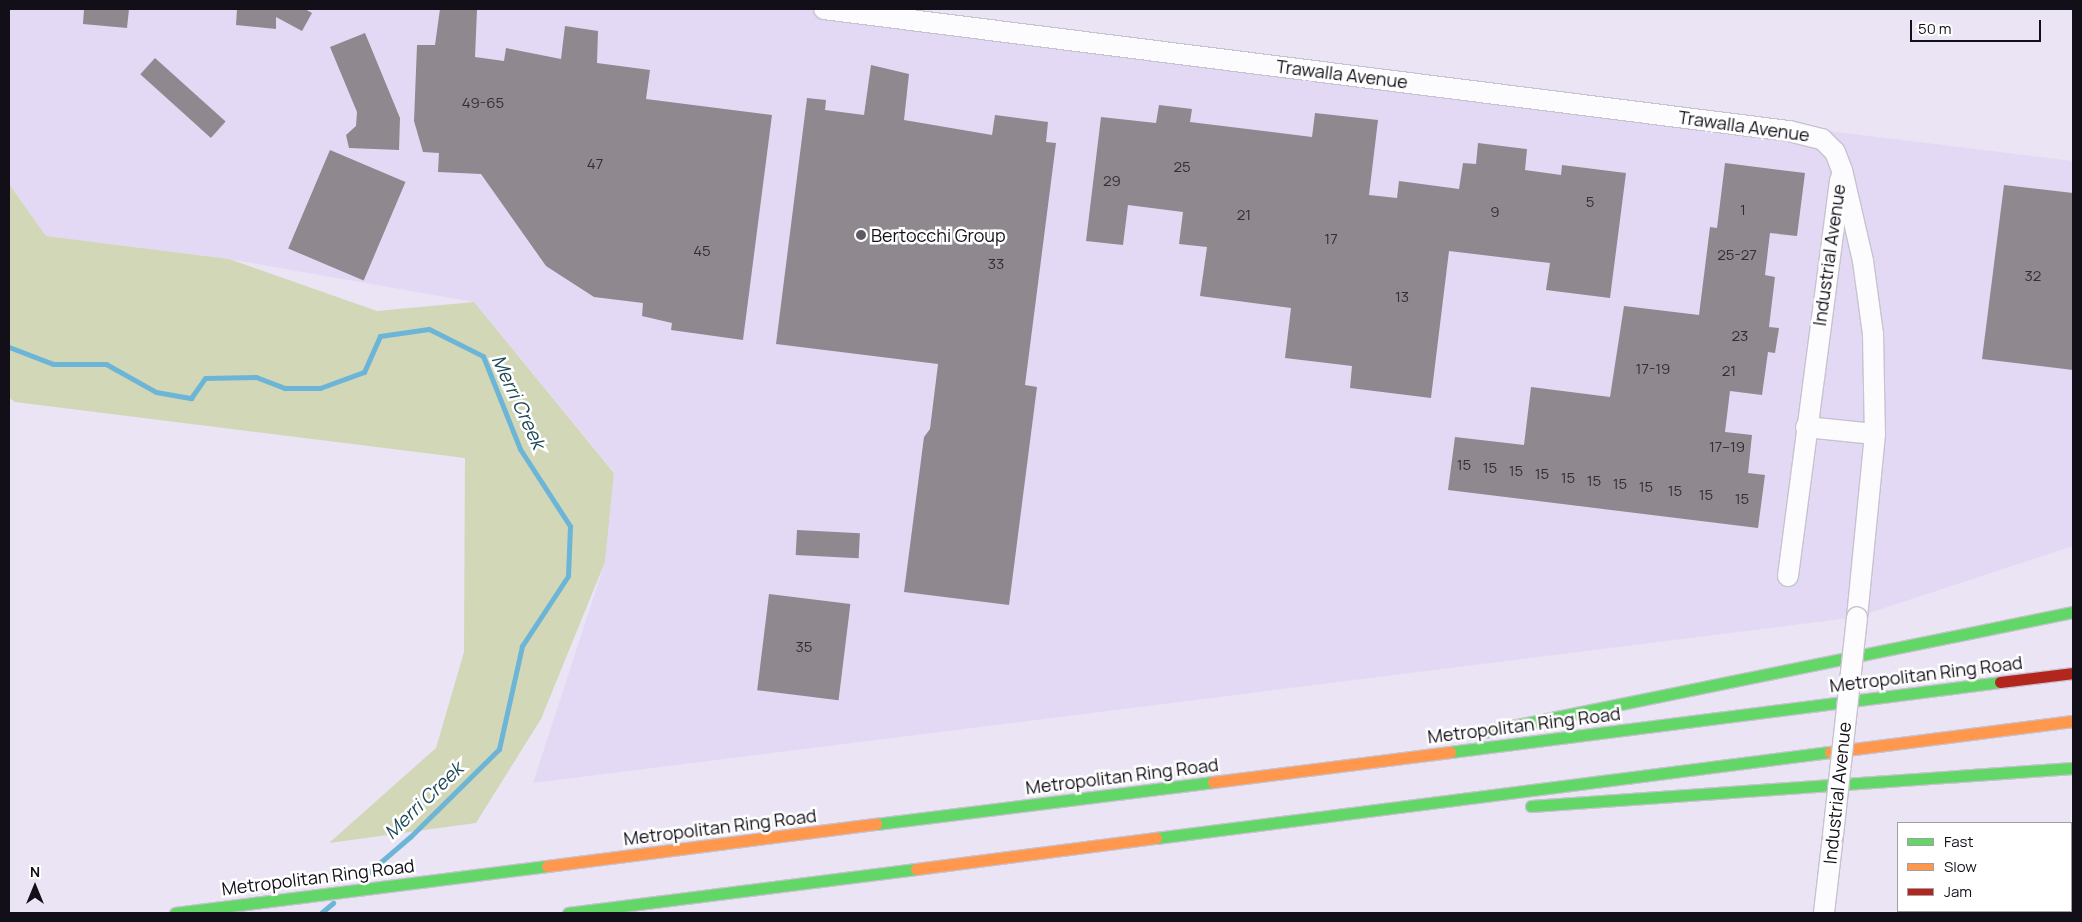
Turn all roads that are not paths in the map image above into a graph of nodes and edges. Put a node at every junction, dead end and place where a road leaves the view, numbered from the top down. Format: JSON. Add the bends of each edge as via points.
{"nodes":[{"id":1,"x":824,"y":9,"type":"edge"},
{"id":2,"x":1842,"y":170,"type":"junction"},
{"id":3,"x":1806,"y":427,"type":"junction"},
{"id":4,"x":1875,"y":434,"type":"junction"},
{"id":5,"x":1788,"y":576,"type":"dead end"},
{"id":6,"x":2073,"y":612,"type":"edge"},
{"id":7,"x":2073,"y":673,"type":"edge"},
{"id":8,"x":2073,"y":721,"type":"edge"},
{"id":9,"x":1466,"y":735,"type":"dead end"},
{"id":10,"x":1437,"y":740,"type":"dead end"},
{"id":11,"x":2073,"y":768,"type":"edge"},
{"id":12,"x":1241,"y":779,"type":"junction"},
{"id":13,"x":1523,"y":806,"type":"dead end"},
{"id":14,"x":1483,"y":809,"type":"dead end"},
{"id":15,"x":1187,"y":831,"type":"junction"},
{"id":16,"x":175,"y":913,"type":"edge"},
{"id":17,"x":568,"y":913,"type":"edge"},
{"id":18,"x":1824,"y":913,"type":"edge"}],
"edges":[{"from":1,"to":2,"type":"street","name":"Trawalla Avenue","via":[[1804,133],[1829,144]]},
{"from":2,"to":3,"type":"street","name":"Industrial Avenue"},
{"from":2,"to":4,"type":"street","name":"Industrial Avenue","via":[[1863,262],[1873,334]]},
{"from":3,"to":4,"type":"street"},
{"from":3,"to":5,"type":"street","name":"Industrial Avenue"},
{"from":4,"to":18,"type":"street","name":"Industrial Avenue","bridge":true},
{"from":6,"to":9,"type":"highway"},
{"from":7,"to":12,"type":"highway","name":"Metropolitan Ring Road"},
{"from":8,"to":15,"type":"highway"},
{"from":10,"to":12,"type":"highway"},
{"from":11,"to":13,"type":"highway"},
{"from":12,"to":16,"type":"highway","name":"Metropolitan Ring Road"},
{"from":14,"to":15,"type":"highway"},
{"from":15,"to":17,"type":"highway"}]}
